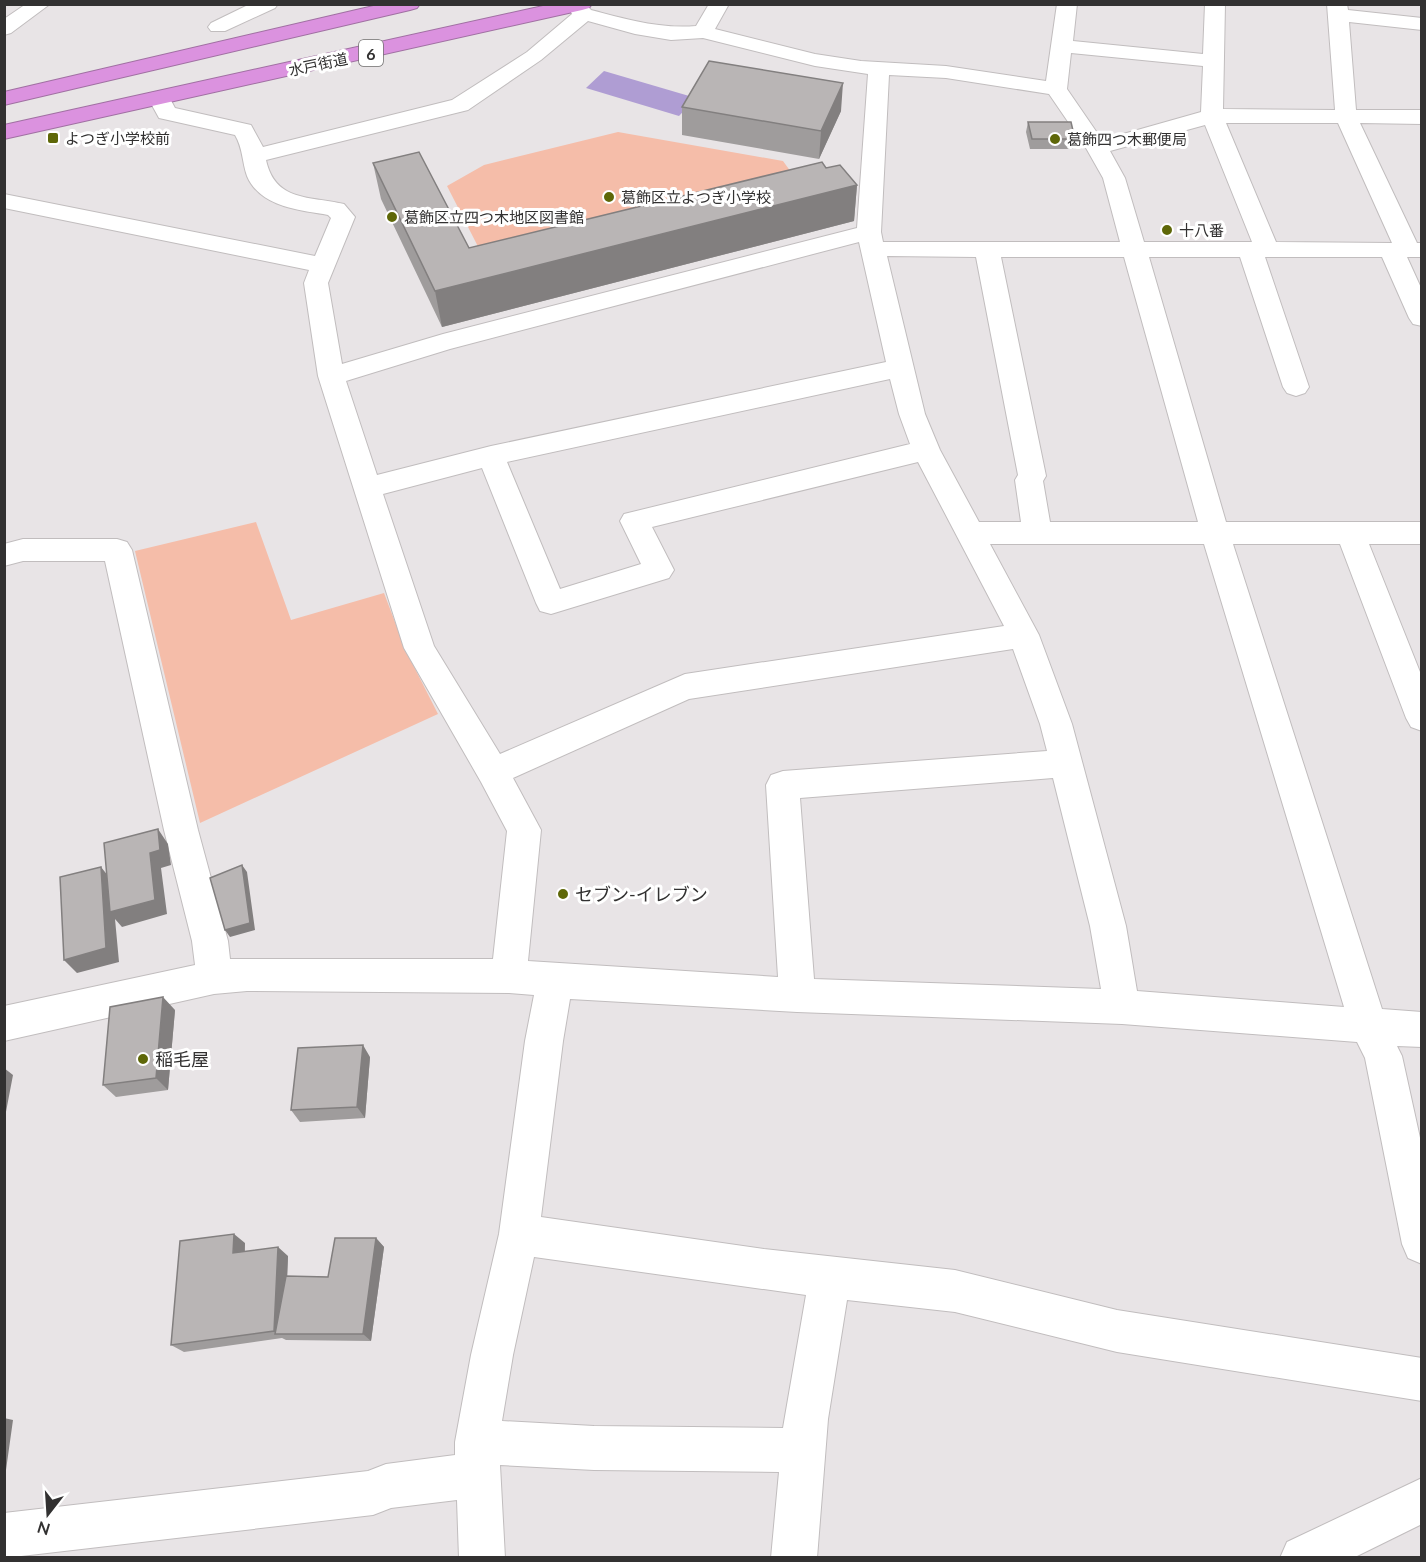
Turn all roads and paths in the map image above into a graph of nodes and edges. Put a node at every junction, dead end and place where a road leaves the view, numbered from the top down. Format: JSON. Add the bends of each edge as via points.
{"nodes":[{"id":1,"x":40,"y":4,"type":"edge"},
{"id":2,"x":268,"y":4,"type":"edge"},
{"id":3,"x":410,"y":4,"type":"edge"},
{"id":4,"x":518,"y":4,"type":"edge"},
{"id":5,"x":719,"y":4,"type":"edge"},
{"id":6,"x":1067,"y":4,"type":"edge"},
{"id":7,"x":1215,"y":4,"type":"edge"},
{"id":8,"x":209,"y":8,"type":"dead end"},
{"id":9,"x":581,"y":8,"type":"edge"},
{"id":10,"x":1337,"y":10,"type":"edge"},
{"id":11,"x":1422,"y":24,"type":"edge"},
{"id":12,"x":4,"y":29,"type":"edge"},
{"id":13,"x":703,"y":32,"type":"junction"},
{"id":14,"x":219,"y":37,"type":"junction"},
{"id":15,"x":1062,"y":46,"type":"junction"},
{"id":16,"x":1213,"y":61,"type":"junction"},
{"id":17,"x":879,"y":67,"type":"junction"},
{"id":18,"x":1056,"y":89,"type":"junction"},
{"id":19,"x":4,"y":98,"type":"edge"},
{"id":20,"x":159,"y":98,"type":"junction"},
{"id":21,"x":1212,"y":117,"type":"junction"},
{"id":22,"x":1346,"y":117,"type":"junction"},
{"id":23,"x":1422,"y":117,"type":"edge"},
{"id":24,"x":4,"y":132,"type":"edge"},
{"id":25,"x":1097,"y":148,"type":"junction"},
{"id":26,"x":255,"y":156,"type":"junction"},
{"id":27,"x":4,"y":201,"type":"edge"},
{"id":28,"x":877,"y":243,"type":"junction"},
{"id":29,"x":987,"y":249,"type":"junction"},
{"id":30,"x":1135,"y":250,"type":"junction"},
{"id":31,"x":1259,"y":250,"type":"junction"},
{"id":32,"x":1407,"y":250,"type":"edge"},
{"id":33,"x":324,"y":265,"type":"junction"},
{"id":34,"x":1422,"y":318,"type":"edge"},
{"id":35,"x":900,"y":368,"type":"junction"},
{"id":36,"x":331,"y":376,"type":"junction"},
{"id":37,"x":1296,"y":387,"type":"dead end"},
{"id":38,"x":926,"y":450,"type":"junction"},
{"id":39,"x":491,"y":456,"type":"junction"},
{"id":40,"x":366,"y":488,"type":"junction"},
{"id":41,"x":976,"y":533,"type":"junction"},
{"id":42,"x":1037,"y":533,"type":"junction"},
{"id":43,"x":1215,"y":533,"type":"junction"},
{"id":44,"x":1350,"y":533,"type":"junction"},
{"id":45,"x":1422,"y":533,"type":"edge"},
{"id":46,"x":4,"y":555,"type":"edge"},
{"id":47,"x":1024,"y":635,"type":"junction"},
{"id":48,"x":1422,"y":718,"type":"edge"},
{"id":49,"x":1066,"y":763,"type":"junction"},
{"id":50,"x":493,"y":772,"type":"junction"},
{"id":51,"x":508,"y":976,"type":"junction"},
{"id":52,"x":214,"y":977,"type":"junction"},
{"id":53,"x":555,"y":981,"type":"junction"},
{"id":54,"x":797,"y":995,"type":"junction"},
{"id":55,"x":1122,"y":1007,"type":"junction"},
{"id":56,"x":4,"y":1024,"type":"edge"},
{"id":57,"x":1369,"y":1028,"type":"junction"},
{"id":58,"x":1422,"y":1030,"type":"edge"},
{"id":59,"x":519,"y":1234,"type":"junction"},
{"id":60,"x":1422,"y":1244,"type":"edge"},
{"id":61,"x":830,"y":1276,"type":"junction"},
{"id":62,"x":1422,"y":1380,"type":"edge"},
{"id":63,"x":803,"y":1450,"type":"junction"},
{"id":64,"x":477,"y":1459,"type":"junction"},
{"id":65,"x":1422,"y":1500,"type":"edge"},
{"id":66,"x":4,"y":1536,"type":"edge"},
{"id":67,"x":482,"y":1557,"type":"edge"},
{"id":68,"x":794,"y":1557,"type":"edge"},
{"id":69,"x":1303,"y":1557,"type":"edge"}],
"edges":[{"from":1,"to":12,"type":"street"},
{"from":2,"to":14,"type":"street"},
{"from":3,"to":14,"type":"highway","number":"6"},
{"from":4,"to":20,"type":"highway","name":"水戸街道","number":"6","via":[[372,38]]},
{"from":5,"to":13,"type":"street"},
{"from":6,"to":15,"type":"street"},
{"from":7,"to":16,"type":"street"},
{"from":8,"to":14,"type":"street"},
{"from":9,"to":13,"type":"street","via":[[635,28],[671,34]]},
{"from":9,"to":20,"type":"highway","name":"水戸街道","number":"6"},
{"from":9,"to":26,"type":"street","via":[[534,56],[460,105]]},
{"from":10,"to":11,"type":"street"},
{"from":10,"to":22,"type":"street"},
{"from":13,"to":17,"type":"street","via":[[815,60]]},
{"from":14,"to":19,"type":"highway","number":"6","via":[[87,79]]},
{"from":15,"to":16,"type":"street"},
{"from":15,"to":18,"type":"street"},
{"from":16,"to":21,"type":"street"},
{"from":17,"to":18,"type":"street","via":[[946,72]]},
{"from":17,"to":28,"type":"street"},
{"from":18,"to":25,"type":"street"},
{"from":20,"to":24,"type":"highway","name":"水戸街道","number":"6"},
{"from":20,"to":26,"type":"street","via":[[168,113],[243,130]]},
{"from":21,"to":22,"type":"street"},
{"from":21,"to":25,"type":"street"},
{"from":21,"to":31,"type":"street"},
{"from":22,"to":23,"type":"street"},
{"from":22,"to":32,"type":"street"},
{"from":25,"to":30,"type":"street","via":[[1114,178]]},
{"from":26,"to":33,"type":"street","via":[[259,177],[275,195],[336,209],[343,217]]},
{"from":27,"to":33,"type":"street"},
{"from":28,"to":29,"type":"street"},
{"from":28,"to":35,"type":"street"},
{"from":28,"to":36,"type":"street","via":[[443,342]]},
{"from":29,"to":30,"type":"street"},
{"from":29,"to":42,"type":"street","via":[[1032,476],[1029,480]]},
{"from":30,"to":31,"type":"street"},
{"from":30,"to":43,"type":"street"},
{"from":31,"to":32,"type":"street"},
{"from":31,"to":37,"type":"street"},
{"from":32,"to":34,"type":"street"},
{"from":33,"to":36,"type":"street","via":[[316,283]]},
{"from":35,"to":38,"type":"street"},
{"from":35,"to":39,"type":"street"},
{"from":36,"to":40,"type":"street"},
{"from":38,"to":39,"type":"street","via":[[634,521],[659,570],[551,603]]},
{"from":38,"to":41,"type":"street"},
{"from":39,"to":40,"type":"street"},
{"from":40,"to":50,"type":"street","via":[[419,648]]},
{"from":41,"to":42,"type":"street"},
{"from":41,"to":47,"type":"street"},
{"from":42,"to":43,"type":"street"},
{"from":43,"to":44,"type":"street"},
{"from":43,"to":57,"type":"street"},
{"from":44,"to":45,"type":"street"},
{"from":44,"to":48,"type":"street"},
{"from":46,"to":52,"type":"street","via":[[23,550],[117,550],[210,941]]},
{"from":47,"to":49,"type":"street"},
{"from":47,"to":50,"type":"street","via":[[684,687]]},
{"from":49,"to":54,"type":"street","via":[[783,784]]},
{"from":49,"to":55,"type":"street","via":[[1108,926]]},
{"from":50,"to":51,"type":"street","via":[[524,830]]},
{"from":51,"to":52,"type":"street"},
{"from":51,"to":53,"type":"street"},
{"from":52,"to":56,"type":"street"},
{"from":53,"to":54,"type":"street"},
{"from":53,"to":59,"type":"street"},
{"from":54,"to":55,"type":"street"},
{"from":55,"to":57,"type":"street"},
{"from":57,"to":58,"type":"street"},
{"from":57,"to":60,"type":"street","via":[[1383,1056]]},
{"from":59,"to":61,"type":"street"},
{"from":59,"to":64,"type":"street","via":[[492,1355]]},
{"from":61,"to":62,"type":"street","via":[[955,1291],[1117,1331]]},
{"from":61,"to":63,"type":"street"},
{"from":63,"to":64,"type":"street","via":[[594,1448]]},
{"from":63,"to":68,"type":"street"},
{"from":64,"to":66,"type":"street","via":[[373,1493]]},
{"from":64,"to":67,"type":"street"},
{"from":65,"to":69,"type":"street"}]}
